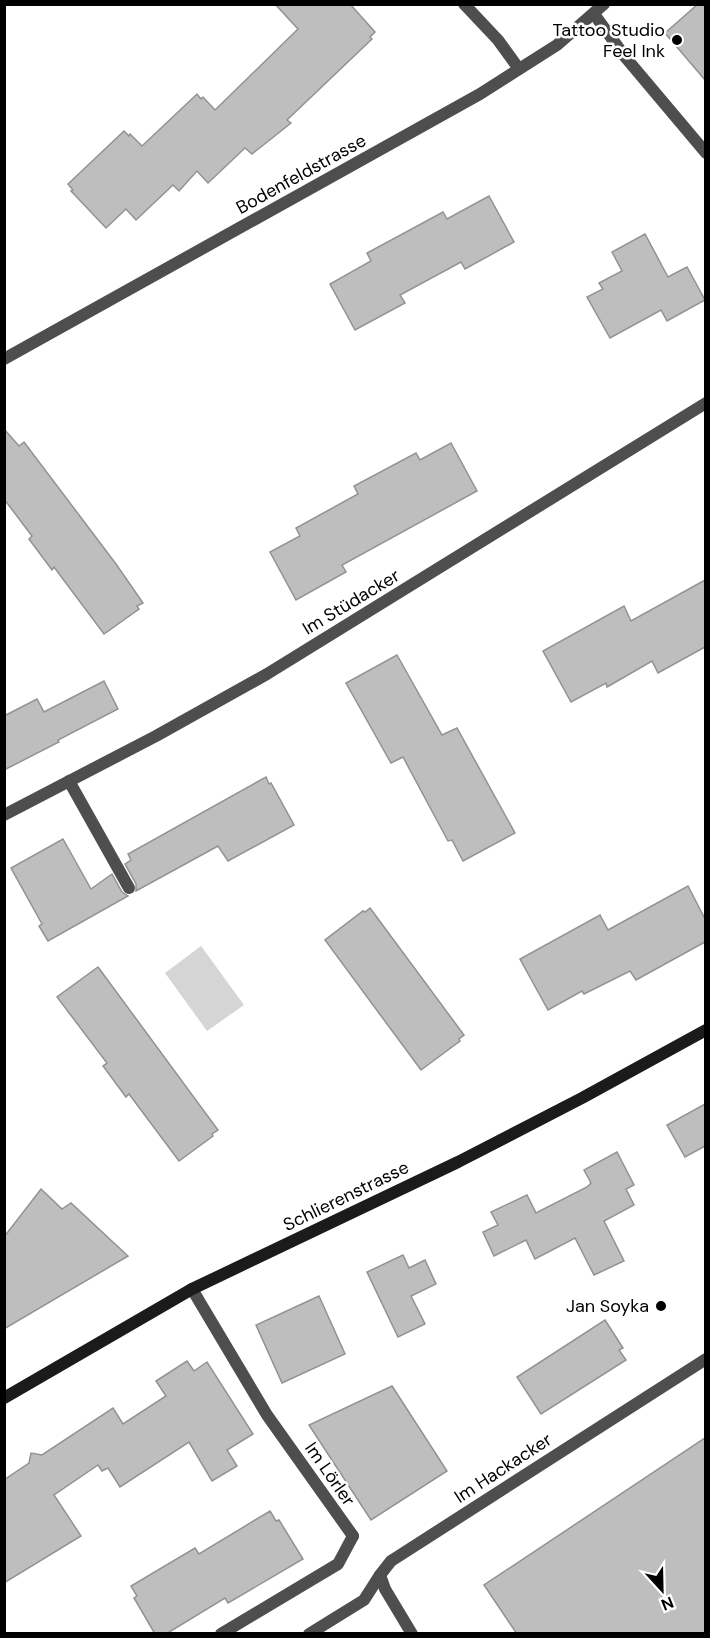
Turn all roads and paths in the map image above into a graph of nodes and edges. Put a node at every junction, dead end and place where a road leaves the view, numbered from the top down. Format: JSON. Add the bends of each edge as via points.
{"nodes":[{"id":1,"x":464,"y":4,"type":"edge"},
{"id":2,"x":604,"y":4,"type":"edge"},
{"id":3,"x":594,"y":14,"type":"junction"},
{"id":4,"x":519,"y":69,"type":"junction"},
{"id":5,"x":705,"y":153,"type":"edge"},
{"id":6,"x":4,"y":358,"type":"edge"},
{"id":7,"x":705,"y":403,"type":"edge"},
{"id":8,"x":69,"y":781,"type":"junction"},
{"id":9,"x":4,"y":815,"type":"edge"},
{"id":10,"x":129,"y":888,"type":"dead end"},
{"id":11,"x":705,"y":1030,"type":"edge"},
{"id":12,"x":192,"y":1289,"type":"junction"},
{"id":13,"x":705,"y":1359,"type":"edge"},
{"id":14,"x":4,"y":1398,"type":"edge"},
{"id":15,"x":380,"y":1575,"type":"junction"},
{"id":16,"x":221,"y":1634,"type":"edge"},
{"id":17,"x":309,"y":1634,"type":"edge"},
{"id":18,"x":412,"y":1634,"type":"edge"}],
"edges":[{"from":1,"to":4,"type":"street"},
{"from":2,"to":3,"type":"street","name":"Bodenfeldstrasse"},
{"from":3,"to":4,"type":"street","name":"Bodenfeldstrasse","via":[[557,45]]},
{"from":3,"to":5,"type":"street"},
{"from":4,"to":6,"type":"street","name":"Bodenfeldstrasse"},
{"from":7,"to":8,"type":"street","name":"Im Stüdacker","via":[[267,674]]},
{"from":8,"to":9,"type":"street","name":"Im Stüdacker"},
{"from":8,"to":10,"type":"street"},
{"from":11,"to":12,"type":"street","name":"Schlierenstrasse","via":[[458,1162]]},
{"from":12,"to":14,"type":"street","name":"Schlierenstrasse"},
{"from":12,"to":16,"type":"street","name":"Im Lörler","via":[[267,1415],[353,1536],[339,1564]]},
{"from":13,"to":15,"type":"street","name":"Im Hackacker","via":[[391,1561]]},
{"from":15,"to":17,"type":"street","name":"Im Hackacker","via":[[364,1600]]},
{"from":15,"to":18,"type":"street"}]}
